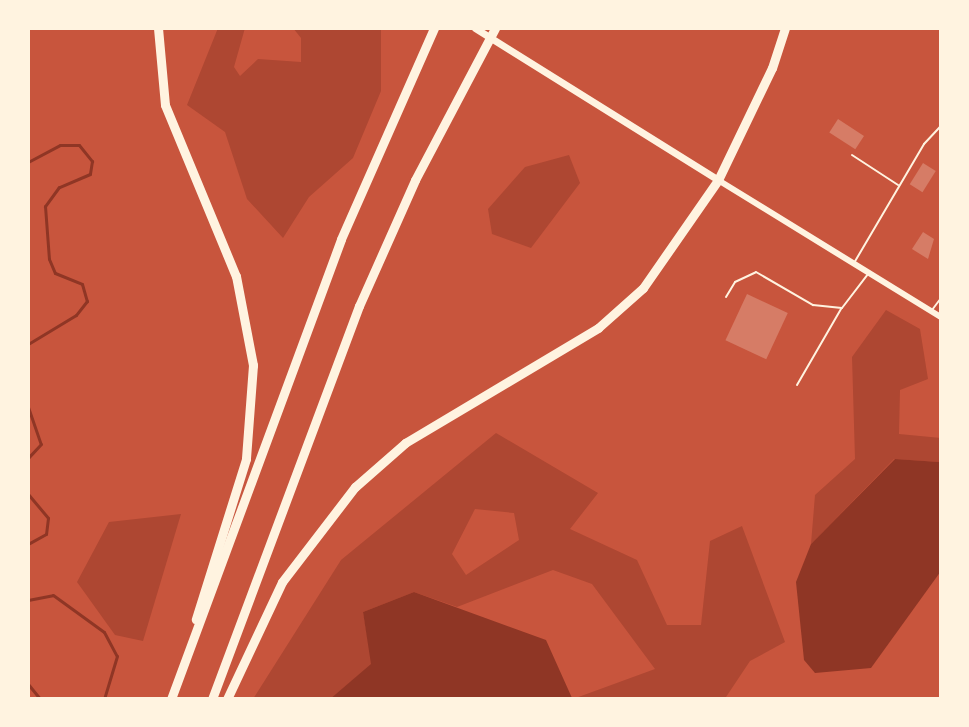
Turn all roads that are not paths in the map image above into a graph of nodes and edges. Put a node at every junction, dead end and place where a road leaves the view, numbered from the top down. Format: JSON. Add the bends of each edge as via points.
{"nodes":[{"id":1,"x":158,"y":28,"type":"edge"},
{"id":2,"x":434,"y":28,"type":"edge"},
{"id":3,"x":475,"y":28,"type":"edge"},
{"id":4,"x":495,"y":28,"type":"edge"},
{"id":5,"x":785,"y":28,"type":"edge"},
{"id":6,"x":941,"y":126,"type":"edge"},
{"id":7,"x":852,"y":155,"type":"dead end"},
{"id":8,"x":718,"y":180,"type":"junction"},
{"id":9,"x":899,"y":186,"type":"junction"},
{"id":10,"x":854,"y":264,"type":"junction"},
{"id":11,"x":868,"y":273,"type":"junction"},
{"id":12,"x":726,"y":297,"type":"dead end"},
{"id":13,"x":941,"y":298,"type":"edge"},
{"id":14,"x":842,"y":308,"type":"junction"},
{"id":15,"x":932,"y":311,"type":"junction"},
{"id":16,"x":941,"y":317,"type":"edge"},
{"id":17,"x":797,"y":385,"type":"dead end"},
{"id":18,"x":192,"y":643,"type":"junction"},
{"id":19,"x":171,"y":699,"type":"edge"},
{"id":20,"x":212,"y":699,"type":"edge"},
{"id":21,"x":227,"y":699,"type":"edge"}],
"edges":[{"from":1,"to":18,"type":"highway","via":[[165,105],[236,276],[253,365],[246,459],[201,595]]},
{"from":2,"to":18,"type":"highway","via":[[341,239]]},
{"from":3,"to":8,"type":"main road"},
{"from":4,"to":20,"type":"highway","via":[[415,180],[359,306]]},
{"from":5,"to":8,"type":"highway","via":[[772,68]]},
{"from":6,"to":9,"type":"lane"},
{"from":7,"to":9,"type":"lane"},
{"from":8,"to":10,"type":"street"},
{"from":8,"to":21,"type":"highway","via":[[663,265],[623,308],[559,353],[435,422],[355,487],[282,582]]},
{"from":9,"to":10,"type":"lane"},
{"from":10,"to":11,"type":"street"},
{"from":11,"to":14,"type":"lane"},
{"from":11,"to":15,"type":"street"},
{"from":12,"to":14,"type":"lane","via":[[735,282],[756,272],[813,305]]},
{"from":13,"to":15,"type":"lane"},
{"from":14,"to":17,"type":"lane"},
{"from":15,"to":16,"type":"street"},
{"from":18,"to":19,"type":"highway"}]}
